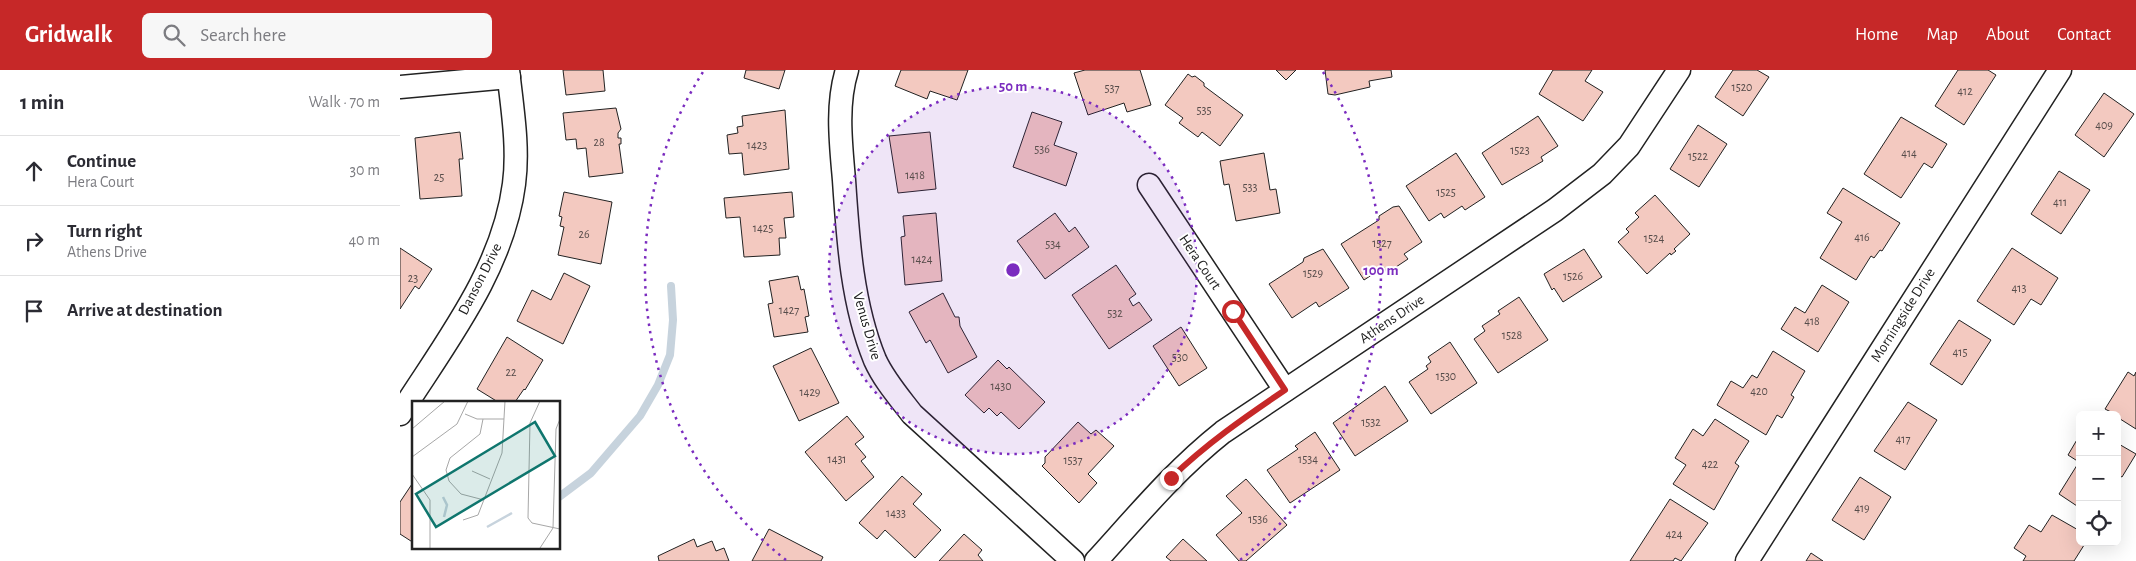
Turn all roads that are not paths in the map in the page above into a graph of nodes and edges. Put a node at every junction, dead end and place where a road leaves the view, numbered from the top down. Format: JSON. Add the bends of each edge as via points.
{"nodes":[{"id":1,"x":846,"y":70,"type":"edge"},
{"id":2,"x":1679,"y":70,"type":"edge"},
{"id":3,"x":2060,"y":70,"type":"edge"},
{"id":4,"x":509,"y":74,"type":"edge"},
{"id":5,"x":400,"y":87,"type":"edge"},
{"id":6,"x":1148,"y":185,"type":"dead end"},
{"id":7,"x":1285,"y":390,"type":"junction"},
{"id":8,"x":400,"y":414,"type":"edge"},
{"id":9,"x":1074,"y":561,"type":"edge"},
{"id":10,"x":1096,"y":561,"type":"edge"},
{"id":11,"x":1747,"y":561,"type":"edge"}],
"edges":[{"from":1,"to":9,"type":"street","name":"Venus Drive","via":[[841,108],[848,238],[857,299],[876,362],[912,414]]},
{"from":2,"to":7,"type":"street","name":"Athens Drive","via":[[1629,146],[1582,191]]},
{"from":3,"to":11,"type":"street","name":"Morningside Drive"},
{"from":4,"to":5,"type":"street"},
{"from":4,"to":8,"type":"street","name":"Danson Drive","via":[[514,183],[507,221],[493,261],[467,308]]},
{"from":6,"to":7,"type":"street","name":"Hera Court"},
{"from":7,"to":10,"type":"street","name":"Athens Drive","via":[[1196,454]]}]}
